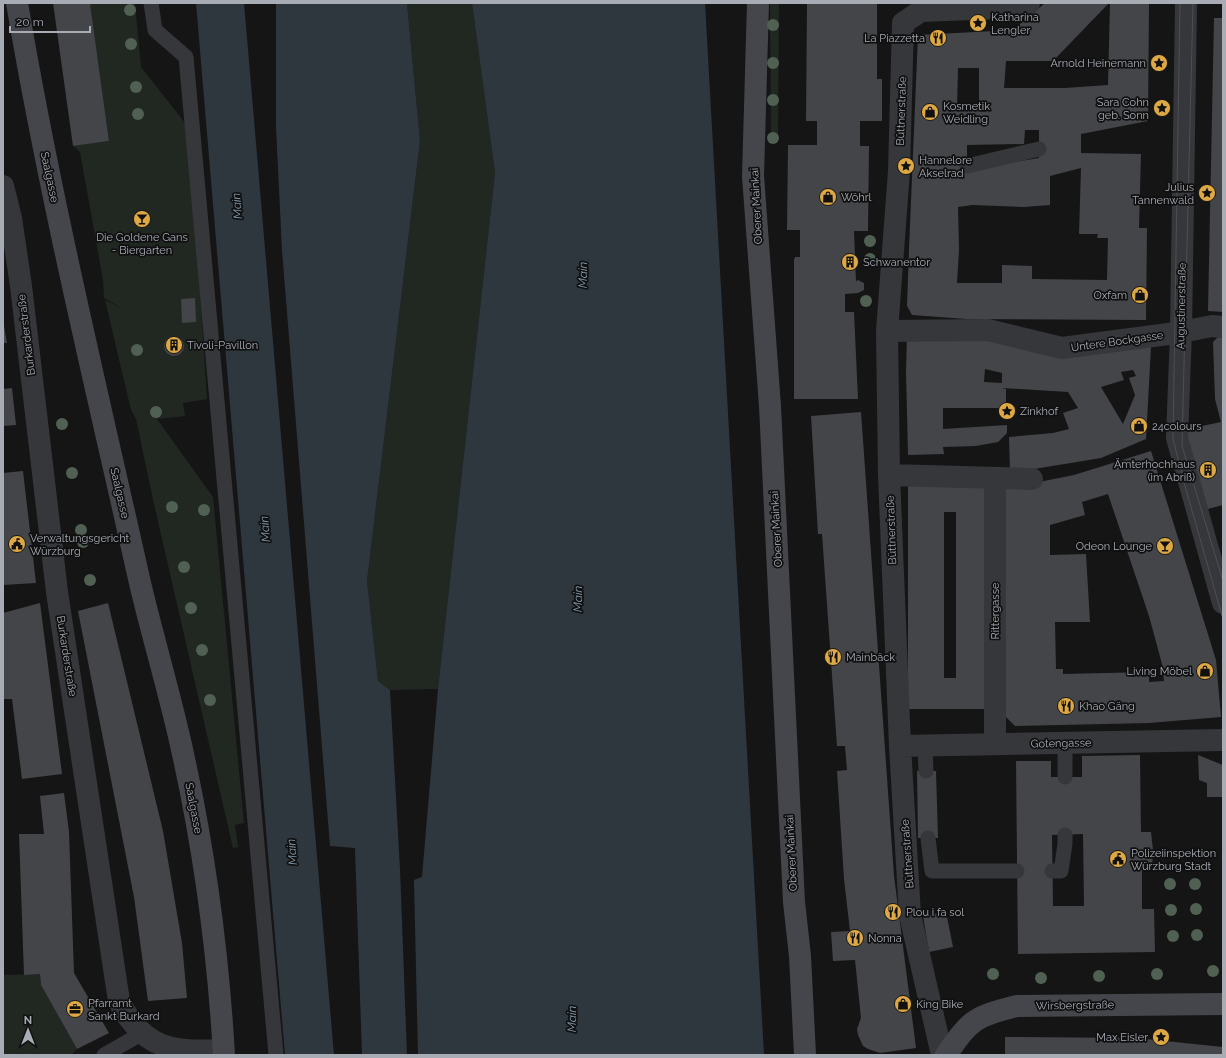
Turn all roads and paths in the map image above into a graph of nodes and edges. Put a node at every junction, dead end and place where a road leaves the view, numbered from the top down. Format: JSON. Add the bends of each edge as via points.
{"nodes":[{"id":1,"x":17,"y":3,"type":"edge"},
{"id":2,"x":152,"y":3,"type":"edge"},
{"id":3,"x":758,"y":3,"type":"edge"},
{"id":4,"x":1029,"y":3,"type":"edge"},
{"id":5,"x":1186,"y":3,"type":"edge"},
{"id":6,"x":1040,"y":149,"type":"dead end"},
{"id":7,"x":967,"y":166,"type":"dead end"},
{"id":8,"x":3,"y":186,"type":"edge"},
{"id":9,"x":7,"y":218,"type":"edge"},
{"id":10,"x":1223,"y":328,"type":"edge"},
{"id":11,"x":887,"y":331,"type":"junction"},
{"id":12,"x":1181,"y":332,"type":"junction"},
{"id":13,"x":889,"y":476,"type":"junction"},
{"id":14,"x":995,"y":479,"type":"junction"},
{"id":15,"x":1032,"y":479,"type":"dead end"},
{"id":16,"x":1223,"y":602,"type":"edge"},
{"id":17,"x":1223,"y":740,"type":"edge"},
{"id":18,"x":1065,"y":743,"type":"junction"},
{"id":19,"x":995,"y":744,"type":"junction"},
{"id":20,"x":900,"y":746,"type":"junction"},
{"id":21,"x":925,"y":746,"type":"junction"},
{"id":22,"x":926,"y":770,"type":"dead end"},
{"id":23,"x":1065,"y":777,"type":"dead end"},
{"id":24,"x":1065,"y":835,"type":"dead end"},
{"id":25,"x":928,"y":838,"type":"dead end"},
{"id":26,"x":1017,"y":871,"type":"dead end"},
{"id":27,"x":1052,"y":871,"type":"dead end"},
{"id":28,"x":1223,"y":1004,"type":"edge"},
{"id":29,"x":141,"y":1034,"type":"junction"},
{"id":30,"x":223,"y":1053,"type":"edge"},
{"id":31,"x":104,"y":1055,"type":"edge"},
{"id":32,"x":276,"y":1055,"type":"edge"},
{"id":33,"x":805,"y":1055,"type":"edge"},
{"id":34,"x":942,"y":1055,"type":"edge"},
{"id":35,"x":946,"y":1055,"type":"edge"}],
"edges":[{"from":1,"to":30,"type":"street","name":"Saalgasse","via":[[70,270],[141,588],[181,746],[198,826],[220,997]]},
{"from":2,"to":32,"type":"lane","via":[[155,30],[186,57]]},
{"from":3,"to":33,"type":"street","name":"Oberer Mainkai","via":[[753,176],[770,406],[794,902],[800,956]]},
{"from":4,"to":11,"type":"street","name":"Büttnerstraße","via":[[1025,7],[921,11],[903,24],[906,171]]},
{"from":5,"to":12,"type":"street","name":"Augustinerstraße"},
{"from":6,"to":7,"type":"lane"},
{"from":8,"to":9,"type":"street","name":"Burkarderstraße"},
{"from":9,"to":29,"type":"street","name":"Burkarderstraße","via":[[57,592],[119,1001],[127,1017]]},
{"from":10,"to":12,"type":"street","name":"Untere Bockgasse","via":[[1212,326]]},
{"from":11,"to":12,"type":"street","name":"Untere Bockgasse","via":[[988,330],[1062,348]]},
{"from":11,"to":13,"type":"street","name":"Büttnerstraße"},
{"from":12,"to":16,"type":"street","name":"Augustinerstraße","via":[[1177,438]]},
{"from":13,"to":14,"type":"street"},
{"from":13,"to":20,"type":"street","name":"Büttnerstraße"},
{"from":14,"to":15,"type":"street"},
{"from":14,"to":19,"type":"street","name":"Rittergasse"},
{"from":17,"to":18,"type":"street","name":"Gotengasse"},
{"from":18,"to":19,"type":"street","name":"Gotengasse"},
{"from":18,"to":23,"type":"lane"},
{"from":19,"to":21,"type":"street","name":"Gotengasse"},
{"from":20,"to":21,"type":"street","name":"Gotengasse"},
{"from":20,"to":34,"type":"street","name":"Büttnerstraße","via":[[910,915]]},
{"from":21,"to":22,"type":"lane"},
{"from":24,"to":27,"type":"lane","via":[[1062,871]]},
{"from":25,"to":26,"type":"lane","via":[[932,871]]},
{"from":28,"to":35,"type":"street","name":"Wirsbergstraße","via":[[1017,1006],[987,1013],[974,1020]]},
{"from":29,"to":30,"type":"street","name":"Burkarderstraße","via":[[166,1048]]},
{"from":29,"to":31,"type":"lane"}]}
